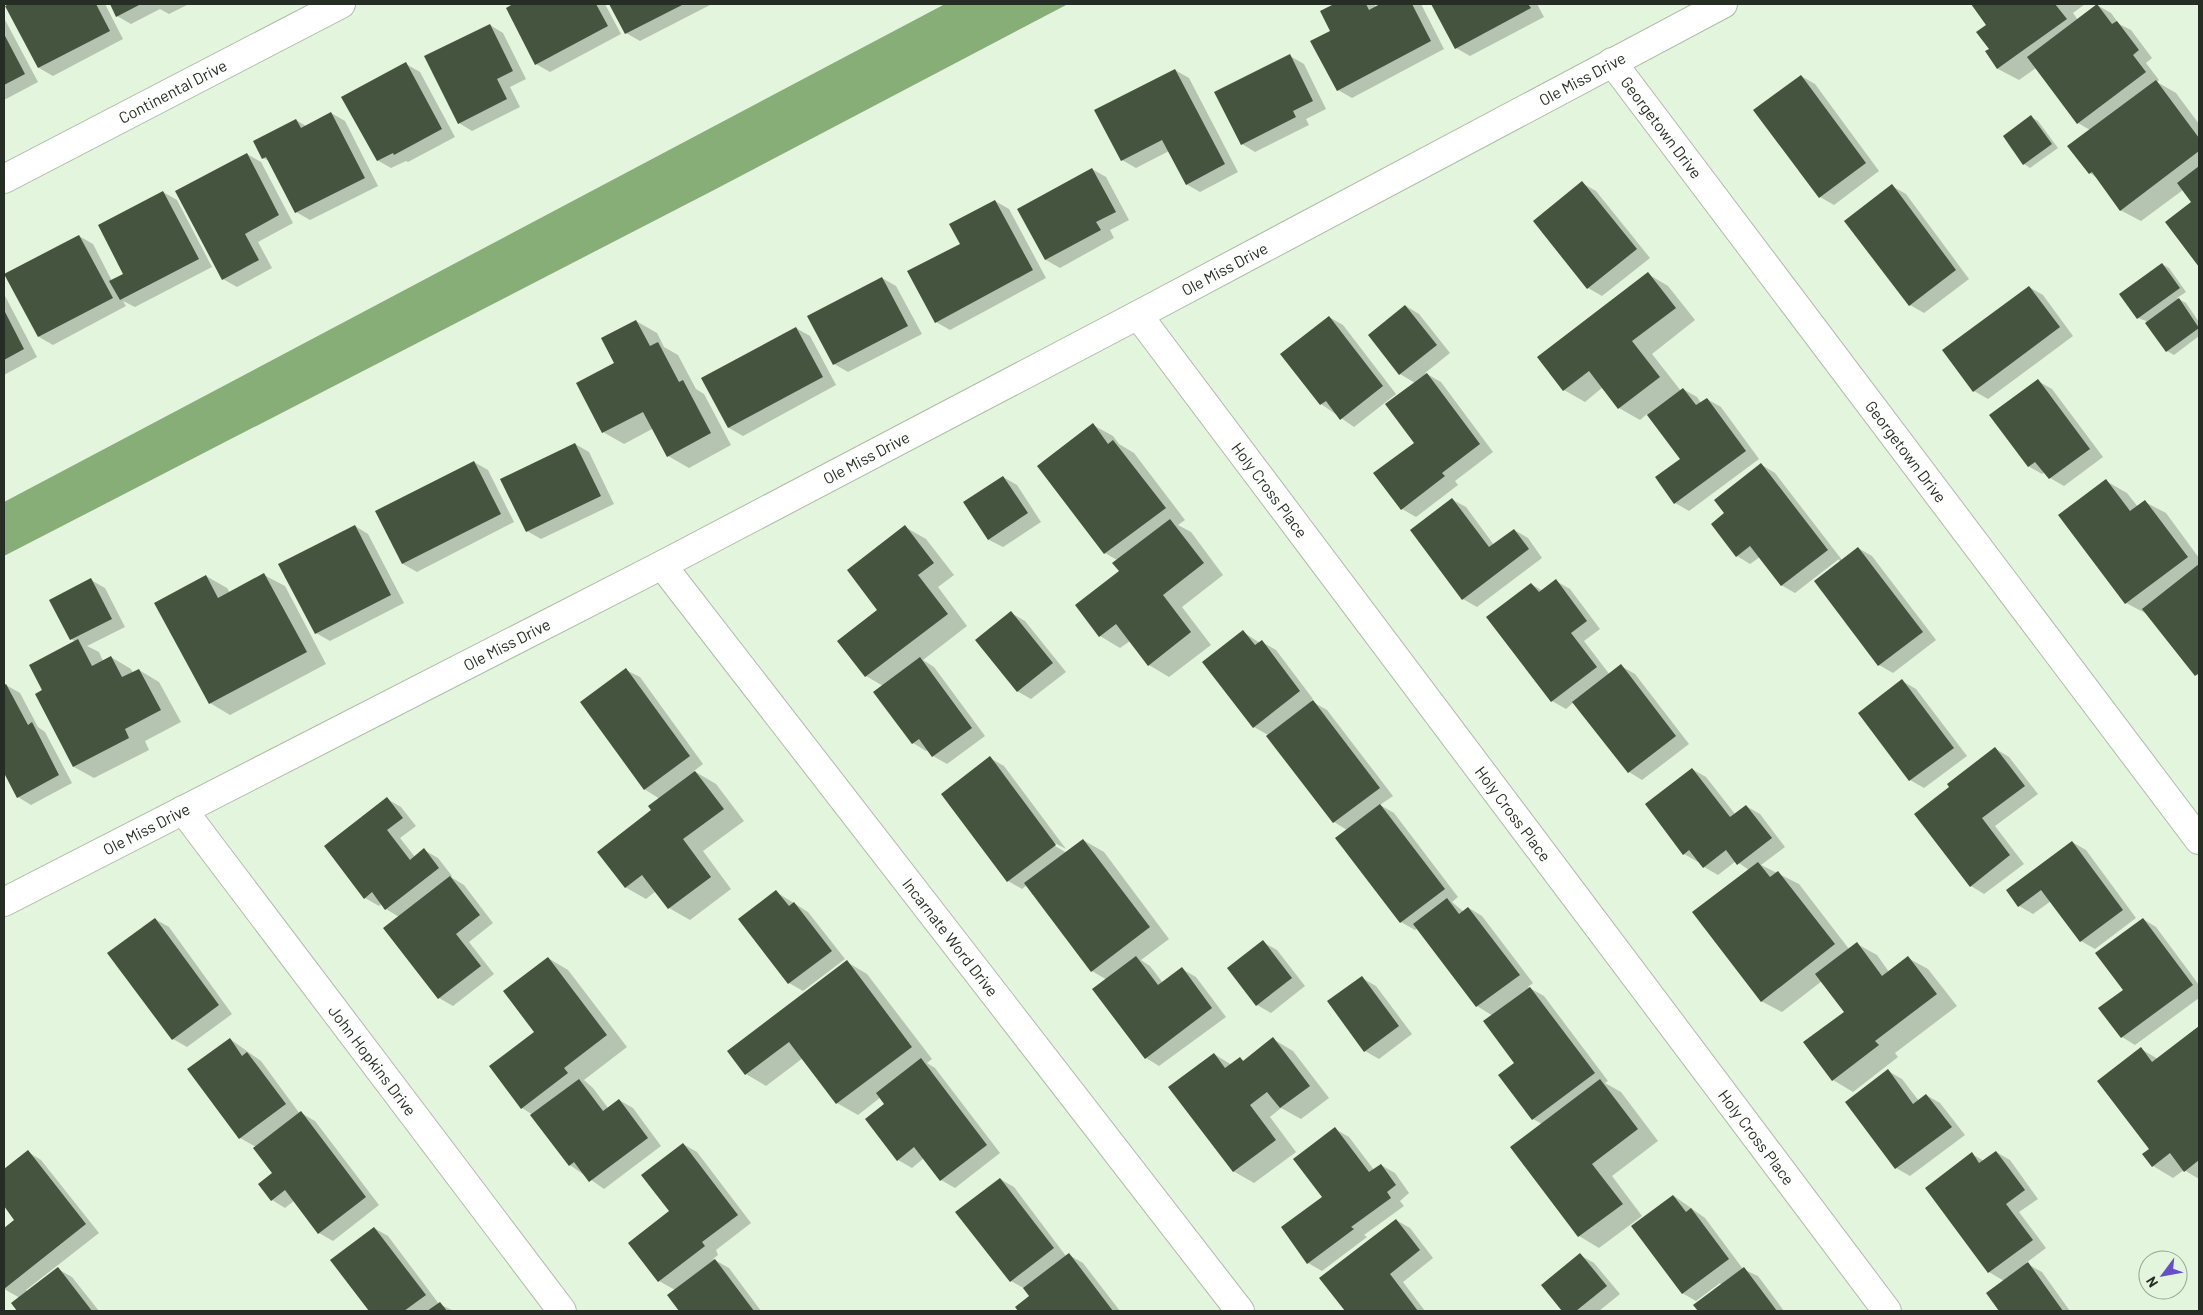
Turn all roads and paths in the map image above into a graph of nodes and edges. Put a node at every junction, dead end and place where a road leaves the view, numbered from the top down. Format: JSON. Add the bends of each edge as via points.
{"nodes":[{"id":1,"x":341,"y":4,"type":"edge"},
{"id":2,"x":1724,"y":4,"type":"edge"},
{"id":3,"x":1612,"y":62,"type":"junction"},
{"id":4,"x":4,"y":179,"type":"edge"},
{"id":5,"x":1138,"y":315,"type":"junction"},
{"id":6,"x":662,"y":565,"type":"junction"},
{"id":7,"x":183,"y":810,"type":"junction"},
{"id":8,"x":2199,"y":840,"type":"edge"},
{"id":9,"x":4,"y":902,"type":"edge"},
{"id":10,"x":562,"y":1311,"type":"edge"},
{"id":11,"x":1240,"y":1311,"type":"edge"},
{"id":12,"x":1887,"y":1311,"type":"edge"}],
"edges":[{"from":1,"to":4,"type":"street","name":"Continental Drive"},
{"from":2,"to":3,"type":"street","name":"Ole Miss Drive"},
{"from":3,"to":5,"type":"street","name":"Ole Miss Drive"},
{"from":3,"to":8,"type":"street","name":"Georgetown Drive"},
{"from":5,"to":6,"type":"street","name":"Ole Miss Drive"},
{"from":5,"to":12,"type":"street","name":"Holy Cross Place"},
{"from":6,"to":7,"type":"street","name":"Ole Miss Drive"},
{"from":6,"to":11,"type":"street","name":"Incarnate Word Drive"},
{"from":7,"to":9,"type":"street","name":"Ole Miss Drive"},
{"from":7,"to":10,"type":"street","name":"John Hopkins Drive"}]}
